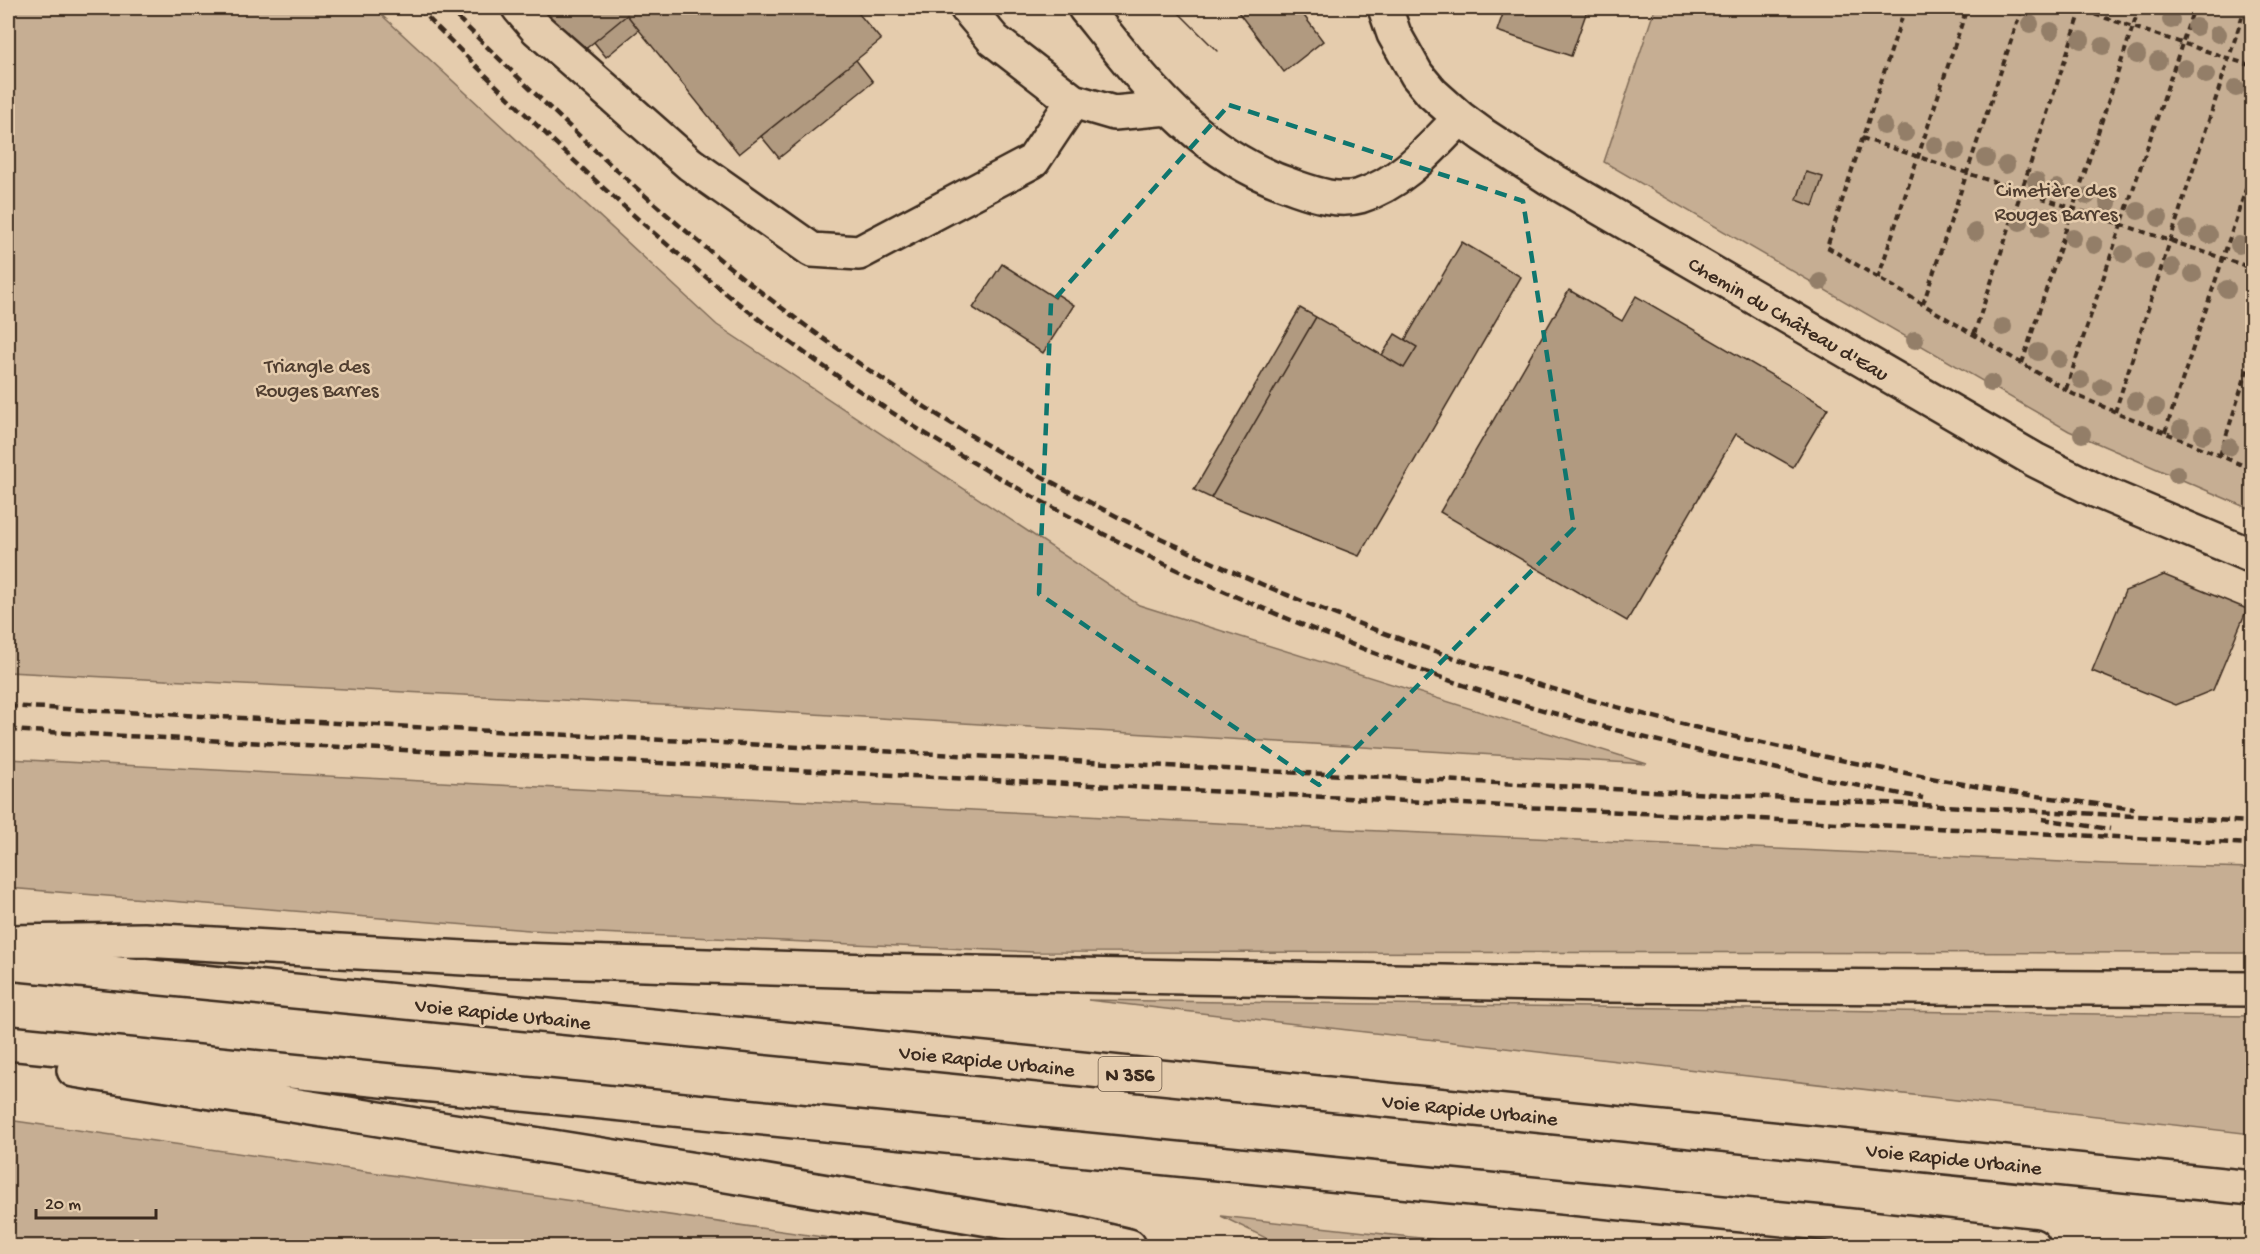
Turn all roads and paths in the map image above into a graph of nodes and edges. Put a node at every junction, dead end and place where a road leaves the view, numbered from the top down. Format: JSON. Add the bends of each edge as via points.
{"nodes":[{"id":1,"x":519,"y":8,"type":"edge"},
{"id":2,"x":967,"y":8,"type":"edge"},
{"id":3,"x":1085,"y":8,"type":"edge"},
{"id":4,"x":1385,"y":8,"type":"edge"},
{"id":5,"x":1905,"y":8,"type":"edge"},
{"id":6,"x":1967,"y":8,"type":"edge"},
{"id":7,"x":2022,"y":8,"type":"edge"},
{"id":8,"x":2075,"y":8,"type":"edge"},
{"id":9,"x":2081,"y":8,"type":"edge"},
{"id":10,"x":2139,"y":8,"type":"edge"},
{"id":11,"x":2194,"y":8,"type":"edge"},
{"id":12,"x":2245,"y":8,"type":"edge"},
{"id":13,"x":2133,"y":27,"type":"junction"},
{"id":14,"x":2183,"y":43,"type":"junction"},
{"id":15,"x":2229,"y":58,"type":"junction"},
{"id":16,"x":2253,"y":66,"type":"edge"},
{"id":17,"x":1073,"y":101,"type":"junction"},
{"id":18,"x":1168,"y":108,"type":"junction"},
{"id":19,"x":1460,"y":118,"type":"junction"},
{"id":20,"x":1862,"y":138,"type":"junction"},
{"id":21,"x":1918,"y":157,"type":"junction"},
{"id":22,"x":2253,"y":171,"type":"edge"},
{"id":23,"x":1966,"y":173,"type":"junction"},
{"id":24,"x":2021,"y":191,"type":"junction"},
{"id":25,"x":2073,"y":208,"type":"junction"},
{"id":26,"x":2121,"y":225,"type":"junction"},
{"id":27,"x":2170,"y":241,"type":"junction"},
{"id":28,"x":2223,"y":258,"type":"junction"},
{"id":29,"x":2253,"y":268,"type":"edge"},
{"id":30,"x":1878,"y":278,"type":"junction"},
{"id":31,"x":1923,"y":304,"type":"junction"},
{"id":32,"x":1974,"y":334,"type":"junction"},
{"id":33,"x":2253,"y":354,"type":"edge"},
{"id":34,"x":2022,"y":363,"type":"junction"},
{"id":35,"x":2066,"y":389,"type":"junction"},
{"id":36,"x":2115,"y":411,"type":"junction"},
{"id":37,"x":2165,"y":432,"type":"junction"},
{"id":38,"x":2220,"y":456,"type":"junction"},
{"id":39,"x":2253,"y":469,"type":"edge"},
{"id":40,"x":2253,"y":556,"type":"edge"},
{"id":41,"x":8,"y":942,"type":"edge"},
{"id":42,"x":8,"y":963,"type":"edge"},
{"id":43,"x":2253,"y":989,"type":"edge"},
{"id":44,"x":8,"y":1043,"type":"edge"},
{"id":45,"x":8,"y":1059,"type":"edge"},
{"id":46,"x":2253,"y":1188,"type":"edge"},
{"id":47,"x":1129,"y":1246,"type":"edge"},
{"id":48,"x":2033,"y":1246,"type":"edge"}],
"edges":[{"from":1,"to":17,"type":"main road","via":[[537,29],[690,164],[812,250],[859,253],[1034,161]]},
{"from":2,"to":17,"type":"main road","via":[[994,40]]},
{"from":3,"to":18,"type":"main road"},
{"from":4,"to":19,"type":"main road","name":"Chemin du Château d'Eau","via":[[1394,34],[1417,75]]},
{"from":5,"to":20,"type":"path"},
{"from":6,"to":21,"type":"path"},
{"from":7,"to":23,"type":"path"},
{"from":8,"to":9,"type":"path"},
{"from":9,"to":13,"type":"path"},
{"from":9,"to":24,"type":"path"},
{"from":10,"to":13,"type":"path"},
{"from":11,"to":14,"type":"path"},
{"from":12,"to":15,"type":"path"},
{"from":13,"to":14,"type":"path"},
{"from":13,"to":25,"type":"path"},
{"from":14,"to":15,"type":"path"},
{"from":14,"to":26,"type":"path"},
{"from":15,"to":16,"type":"path"},
{"from":15,"to":27,"type":"path"},
{"from":17,"to":18,"type":"main road","via":[[1114,113]]},
{"from":18,"to":19,"type":"main road","via":[[1236,161],[1287,185],[1339,199],[1358,197],[1397,178]]},
{"from":19,"to":40,"type":"main road","name":"Chemin du Château d'Eau","via":[[1549,178],[2035,460],[2095,490]]},
{"from":20,"to":21,"type":"path"},
{"from":20,"to":30,"type":"path","via":[[1827,247]]},
{"from":21,"to":23,"type":"path"},
{"from":21,"to":30,"type":"path"},
{"from":22,"to":28,"type":"path"},
{"from":23,"to":24,"type":"path"},
{"from":23,"to":31,"type":"path"},
{"from":24,"to":25,"type":"path"},
{"from":24,"to":32,"type":"path"},
{"from":25,"to":26,"type":"path"},
{"from":25,"to":34,"type":"path"},
{"from":26,"to":27,"type":"path"},
{"from":26,"to":35,"type":"path"},
{"from":27,"to":28,"type":"path"},
{"from":27,"to":36,"type":"path"},
{"from":28,"to":29,"type":"path"},
{"from":28,"to":37,"type":"path"},
{"from":30,"to":31,"type":"path"},
{"from":31,"to":32,"type":"path"},
{"from":32,"to":34,"type":"path"},
{"from":33,"to":38,"type":"path"},
{"from":34,"to":35,"type":"path"},
{"from":35,"to":36,"type":"path"},
{"from":36,"to":37,"type":"path"},
{"from":37,"to":38,"type":"path"},
{"from":38,"to":39,"type":"path"},
{"from":41,"to":43,"type":"main road","via":[[144,940],[459,958],[882,971],[1593,985]]},
{"from":42,"to":46,"type":"main road","name":"Voie Rapide Urbaine","number":"N 356"},
{"from":44,"to":48,"type":"main road"},
{"from":45,"to":47,"type":"main road","via":[[708,1172]]}]}
